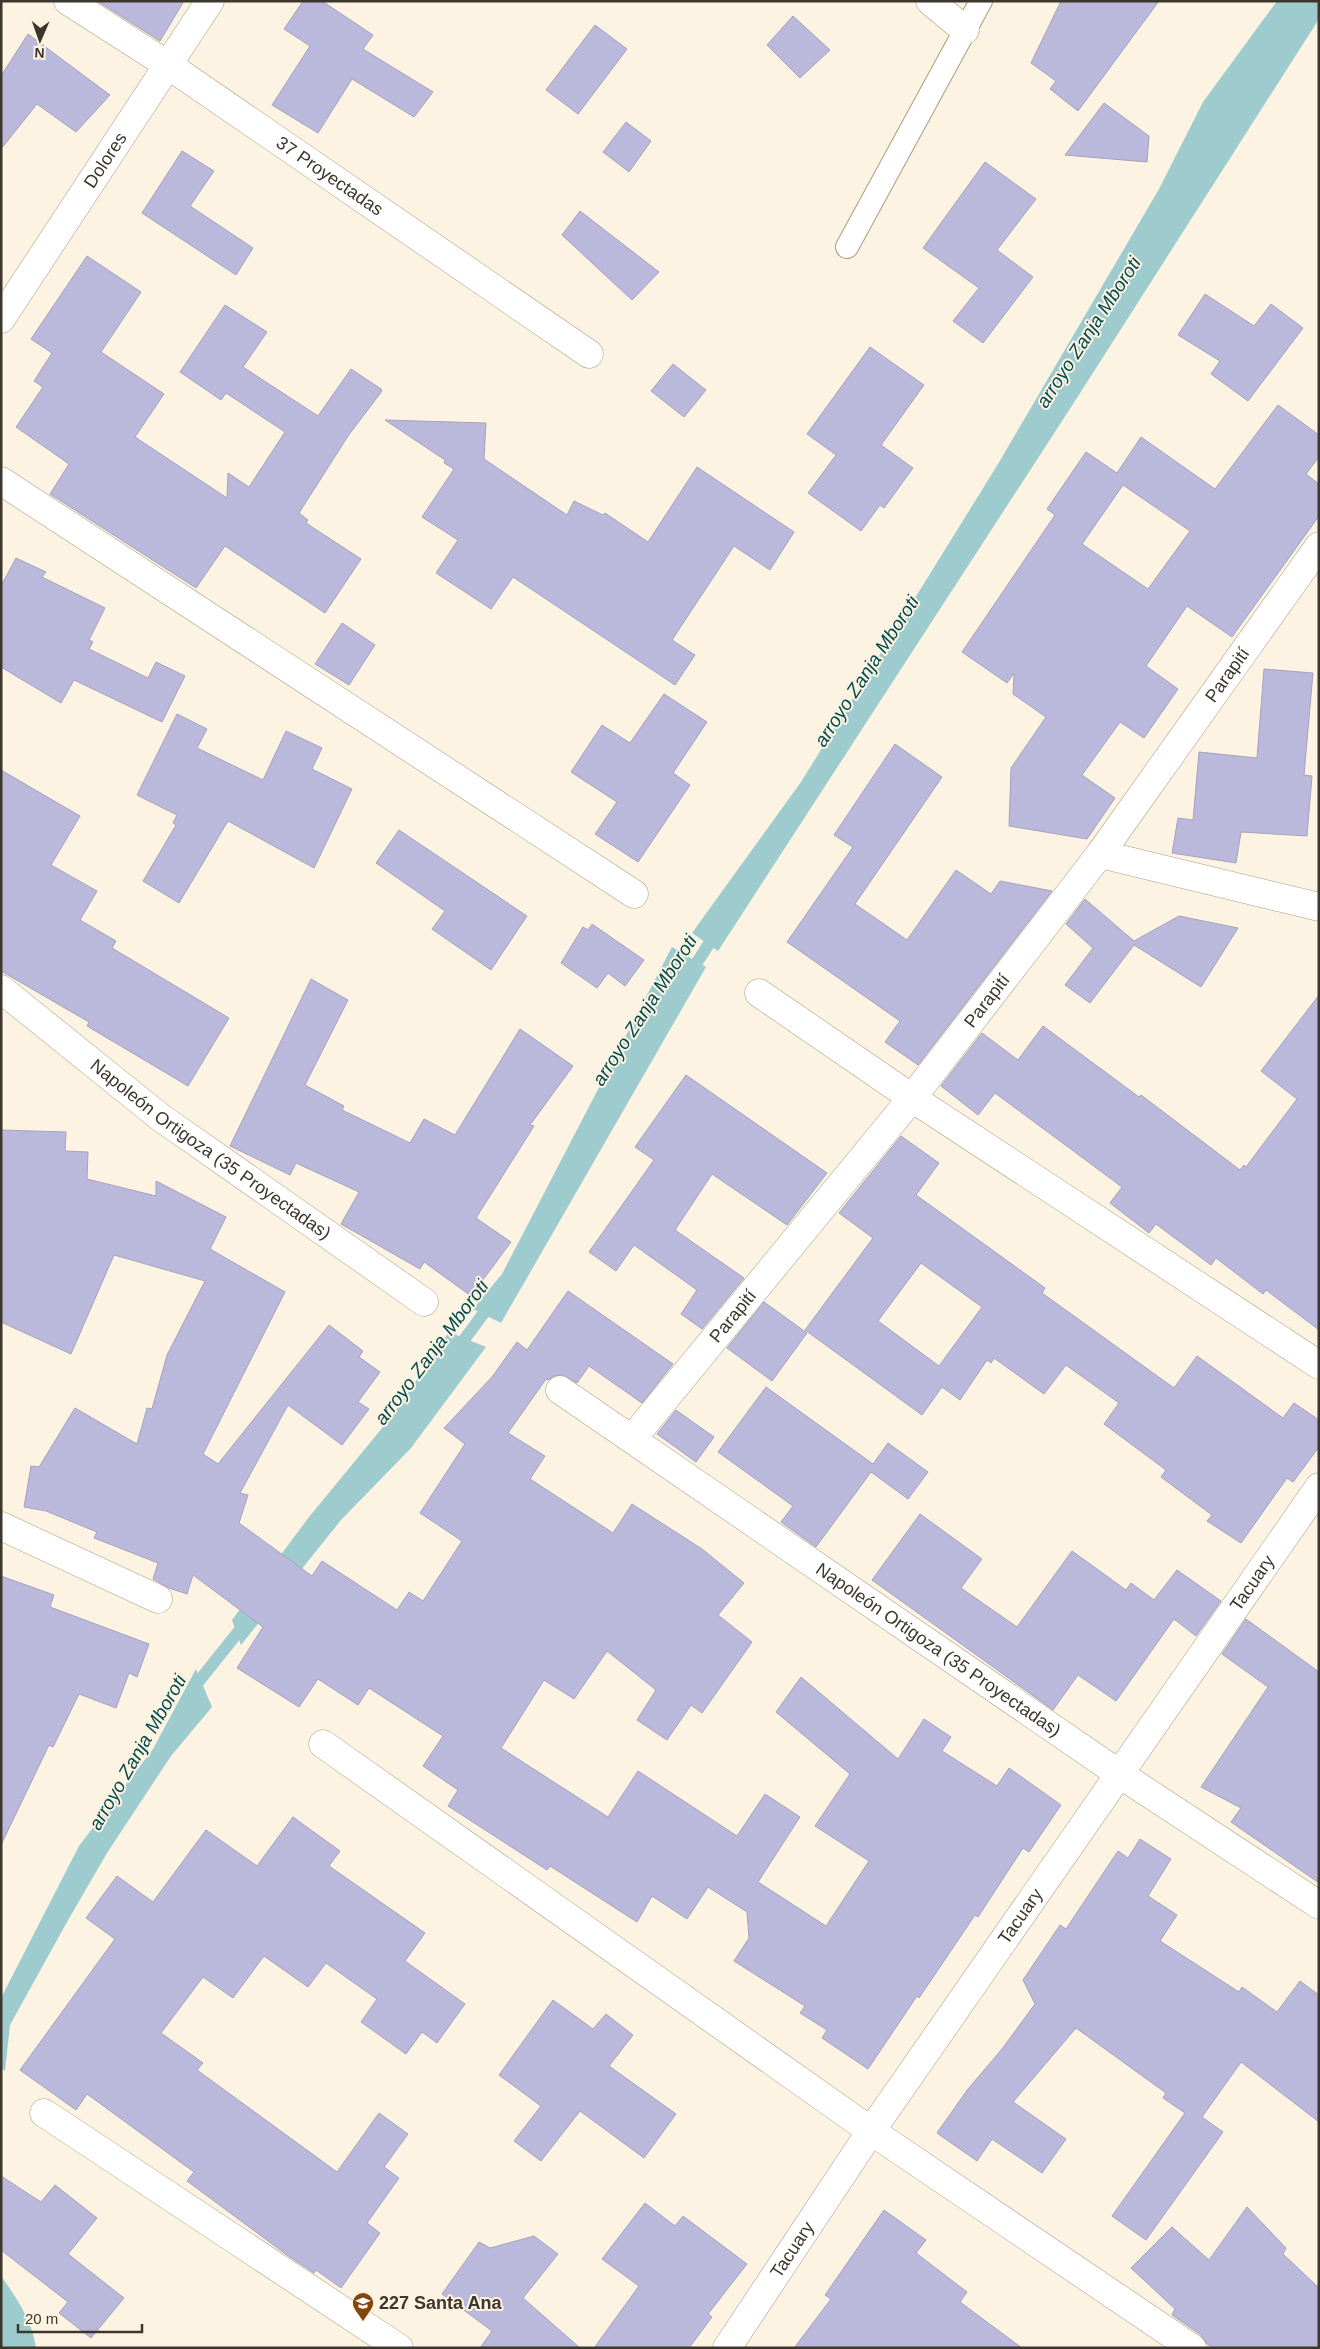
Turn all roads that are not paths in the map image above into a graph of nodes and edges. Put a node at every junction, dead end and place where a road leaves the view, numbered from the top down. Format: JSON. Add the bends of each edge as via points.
{"nodes":[{"id":1,"x":68,"y":1,"type":"edge"},
{"id":2,"x":210,"y":1,"type":"edge"},
{"id":3,"x":930,"y":1,"type":"edge"},
{"id":4,"x":982,"y":1,"type":"edge"},
{"id":5,"x":964,"y":30,"type":"junction"},
{"id":6,"x":168,"y":65,"type":"junction"},
{"id":7,"x":847,"y":247,"type":"dead end"},
{"id":8,"x":1,"y":319,"type":"edge"},
{"id":9,"x":589,"y":354,"type":"dead end"},
{"id":10,"x":1,"y":481,"type":"edge"},
{"id":11,"x":1319,"y":546,"type":"edge"},
{"id":12,"x":1100,"y":854,"type":"junction"},
{"id":13,"x":634,"y":894,"type":"dead end"},
{"id":14,"x":1319,"y":907,"type":"edge"},
{"id":15,"x":1,"y":989,"type":"edge"},
{"id":16,"x":759,"y":993,"type":"dead end"},
{"id":17,"x":912,"y":1098,"type":"junction"},
{"id":18,"x":424,"y":1302,"type":"dead end"},
{"id":19,"x":1319,"y":1365,"type":"edge"},
{"id":20,"x":560,"y":1390,"type":"dead end"},
{"id":21,"x":632,"y":1439,"type":"junction"},
{"id":22,"x":1319,"y":1487,"type":"edge"},
{"id":23,"x":1,"y":1526,"type":"edge"},
{"id":24,"x":158,"y":1599,"type":"dead end"},
{"id":25,"x":323,"y":1744,"type":"dead end"},
{"id":26,"x":1118,"y":1773,"type":"junction"},
{"id":27,"x":1319,"y":1905,"type":"edge"},
{"id":28,"x":44,"y":2113,"type":"dead end"},
{"id":29,"x":871,"y":2131,"type":"junction"},
{"id":30,"x":399,"y":2348,"type":"edge"},
{"id":31,"x":728,"y":2348,"type":"edge"},
{"id":32,"x":1192,"y":2348,"type":"edge"}],
"edges":[{"from":1,"to":6,"type":"street","name":"37 Proyectadas"},
{"from":2,"to":6,"type":"street","name":"Dolores"},
{"from":3,"to":5,"type":"street"},
{"from":4,"to":5,"type":"lane"},
{"from":5,"to":7,"type":"lane"},
{"from":6,"to":8,"type":"street","name":"Dolores"},
{"from":6,"to":9,"type":"street","name":"37 Proyectadas"},
{"from":10,"to":13,"type":"street"},
{"from":11,"to":12,"type":"street","name":"Parapití"},
{"from":12,"to":14,"type":"street"},
{"from":12,"to":17,"type":"street","name":"Parapití"},
{"from":15,"to":18,"type":"street","name":"Napoleón Ortigoza (35 Proyectadas)","via":[[160,1117]]},
{"from":16,"to":17,"type":"street"},
{"from":17,"to":19,"type":"street"},
{"from":17,"to":21,"type":"street","name":"Parapití"},
{"from":20,"to":21,"type":"street","name":"Napoleón Ortigoza (35 Proyectadas)"},
{"from":21,"to":26,"type":"street","name":"Napoleón Ortigoza (35 Proyectadas)"},
{"from":22,"to":26,"type":"street","name":"Tacuary"},
{"from":23,"to":24,"type":"street"},
{"from":25,"to":29,"type":"street"},
{"from":26,"to":27,"type":"street","name":"Napoleón Ortigoza (35 Proyectadas)"},
{"from":26,"to":29,"type":"street","name":"Tacuary"},
{"from":28,"to":30,"type":"street"},
{"from":29,"to":31,"type":"street","name":"Tacuary"},
{"from":29,"to":32,"type":"street"}]}
